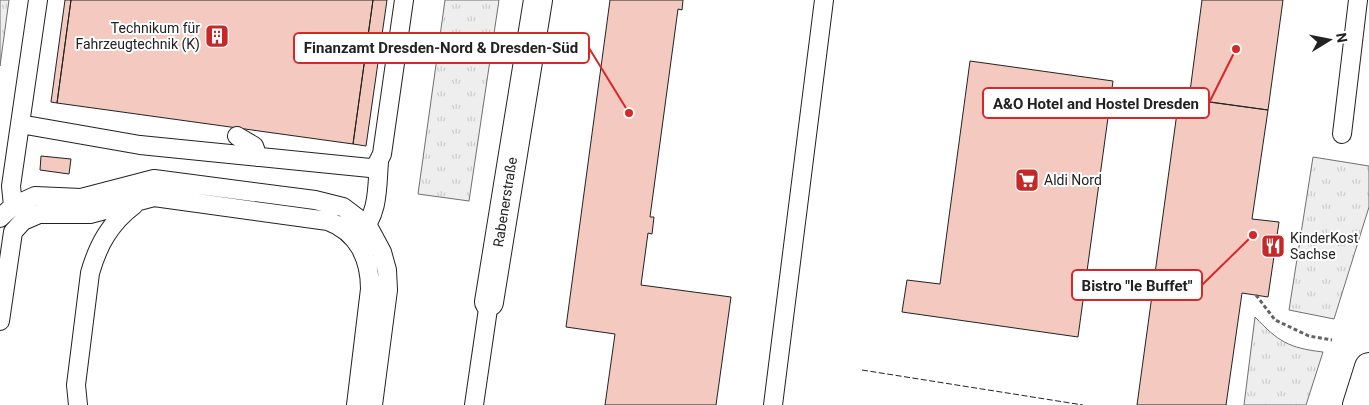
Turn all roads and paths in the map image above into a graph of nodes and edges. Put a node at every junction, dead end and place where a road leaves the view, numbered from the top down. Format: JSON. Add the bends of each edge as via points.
{"nodes":[{"id":1,"x":38,"y":0,"type":"edge"},
{"id":2,"x":404,"y":0,"type":"edge"},
{"id":3,"x":538,"y":0,"type":"edge"},
{"id":4,"x":824,"y":0,"type":"edge"},
{"id":5,"x":1358,"y":0,"type":"edge"},
{"id":6,"x":20,"y":124,"type":"junction"},
{"id":7,"x":1342,"y":134,"type":"dead end"},
{"id":8,"x":237,"y":136,"type":"dead end"},
{"id":9,"x":258,"y":157,"type":"junction"},
{"id":10,"x":379,"y":162,"type":"junction"},
{"id":11,"x":144,"y":198,"type":"junction"},
{"id":12,"x":13,"y":206,"type":"junction"},
{"id":13,"x":0,"y":218,"type":"edge"},
{"id":14,"x":368,"y":226,"type":"junction"},
{"id":15,"x":354,"y":237,"type":"junction"},
{"id":16,"x":1256,"y":294,"type":"dead end"},
{"id":17,"x":489,"y":302,"type":"joint"},
{"id":18,"x":0,"y":322,"type":"edge"},
{"id":19,"x":1332,"y":340,"type":"dead end"},
{"id":20,"x":1369,"y":366,"type":"edge"},
{"id":21,"x":78,"y":405,"type":"edge"},
{"id":22,"x":356,"y":405,"type":"edge"},
{"id":23,"x":373,"y":405,"type":"edge"},
{"id":24,"x":474,"y":405,"type":"edge"},
{"id":25,"x":773,"y":405,"type":"edge"},
{"id":26,"x":1357,"y":405,"type":"edge"}],
"edges":[{"from":1,"to":6,"type":"lane"},
{"from":2,"to":10,"type":"lane"},
{"from":3,"to":17,"type":"street","name":"Rabenerstraße"},
{"from":4,"to":25,"type":"lane"},
{"from":5,"to":7,"type":"lane"},
{"from":6,"to":9,"type":"lane","via":[[140,145]]},
{"from":6,"to":12,"type":"lane","via":[[11,186]]},
{"from":8,"to":9,"type":"lane","via":[[254,146]]},
{"from":9,"to":10,"type":"lane","via":[[370,168]]},
{"from":10,"to":14,"type":"lane","via":[[374,212]]},
{"from":11,"to":15,"type":"lane","via":[[321,219],[343,227]]},
{"from":11,"to":18,"type":"lane","via":[[90,214],[39,214],[18,224],[10,243]]},
{"from":11,"to":21,"type":"lane","via":[[109,229],[94,258],[76,384]]},
{"from":12,"to":13,"type":"lane"},
{"from":12,"to":14,"type":"lane","via":[[43,196],[94,196],[154,179],[324,202],[343,207]]},
{"from":14,"to":15,"type":"lane"},
{"from":14,"to":23,"type":"lane","via":[[382,252],[388,280]]},
{"from":15,"to":22,"type":"lane","via":[[366,258],[370,281]]},
{"from":16,"to":19,"type":"path","via":[[1275,320],[1309,336]]},
{"from":17,"to":24,"type":"lane","name":"Rabenerstraße"},
{"from":20,"to":26,"type":"street"}]}
